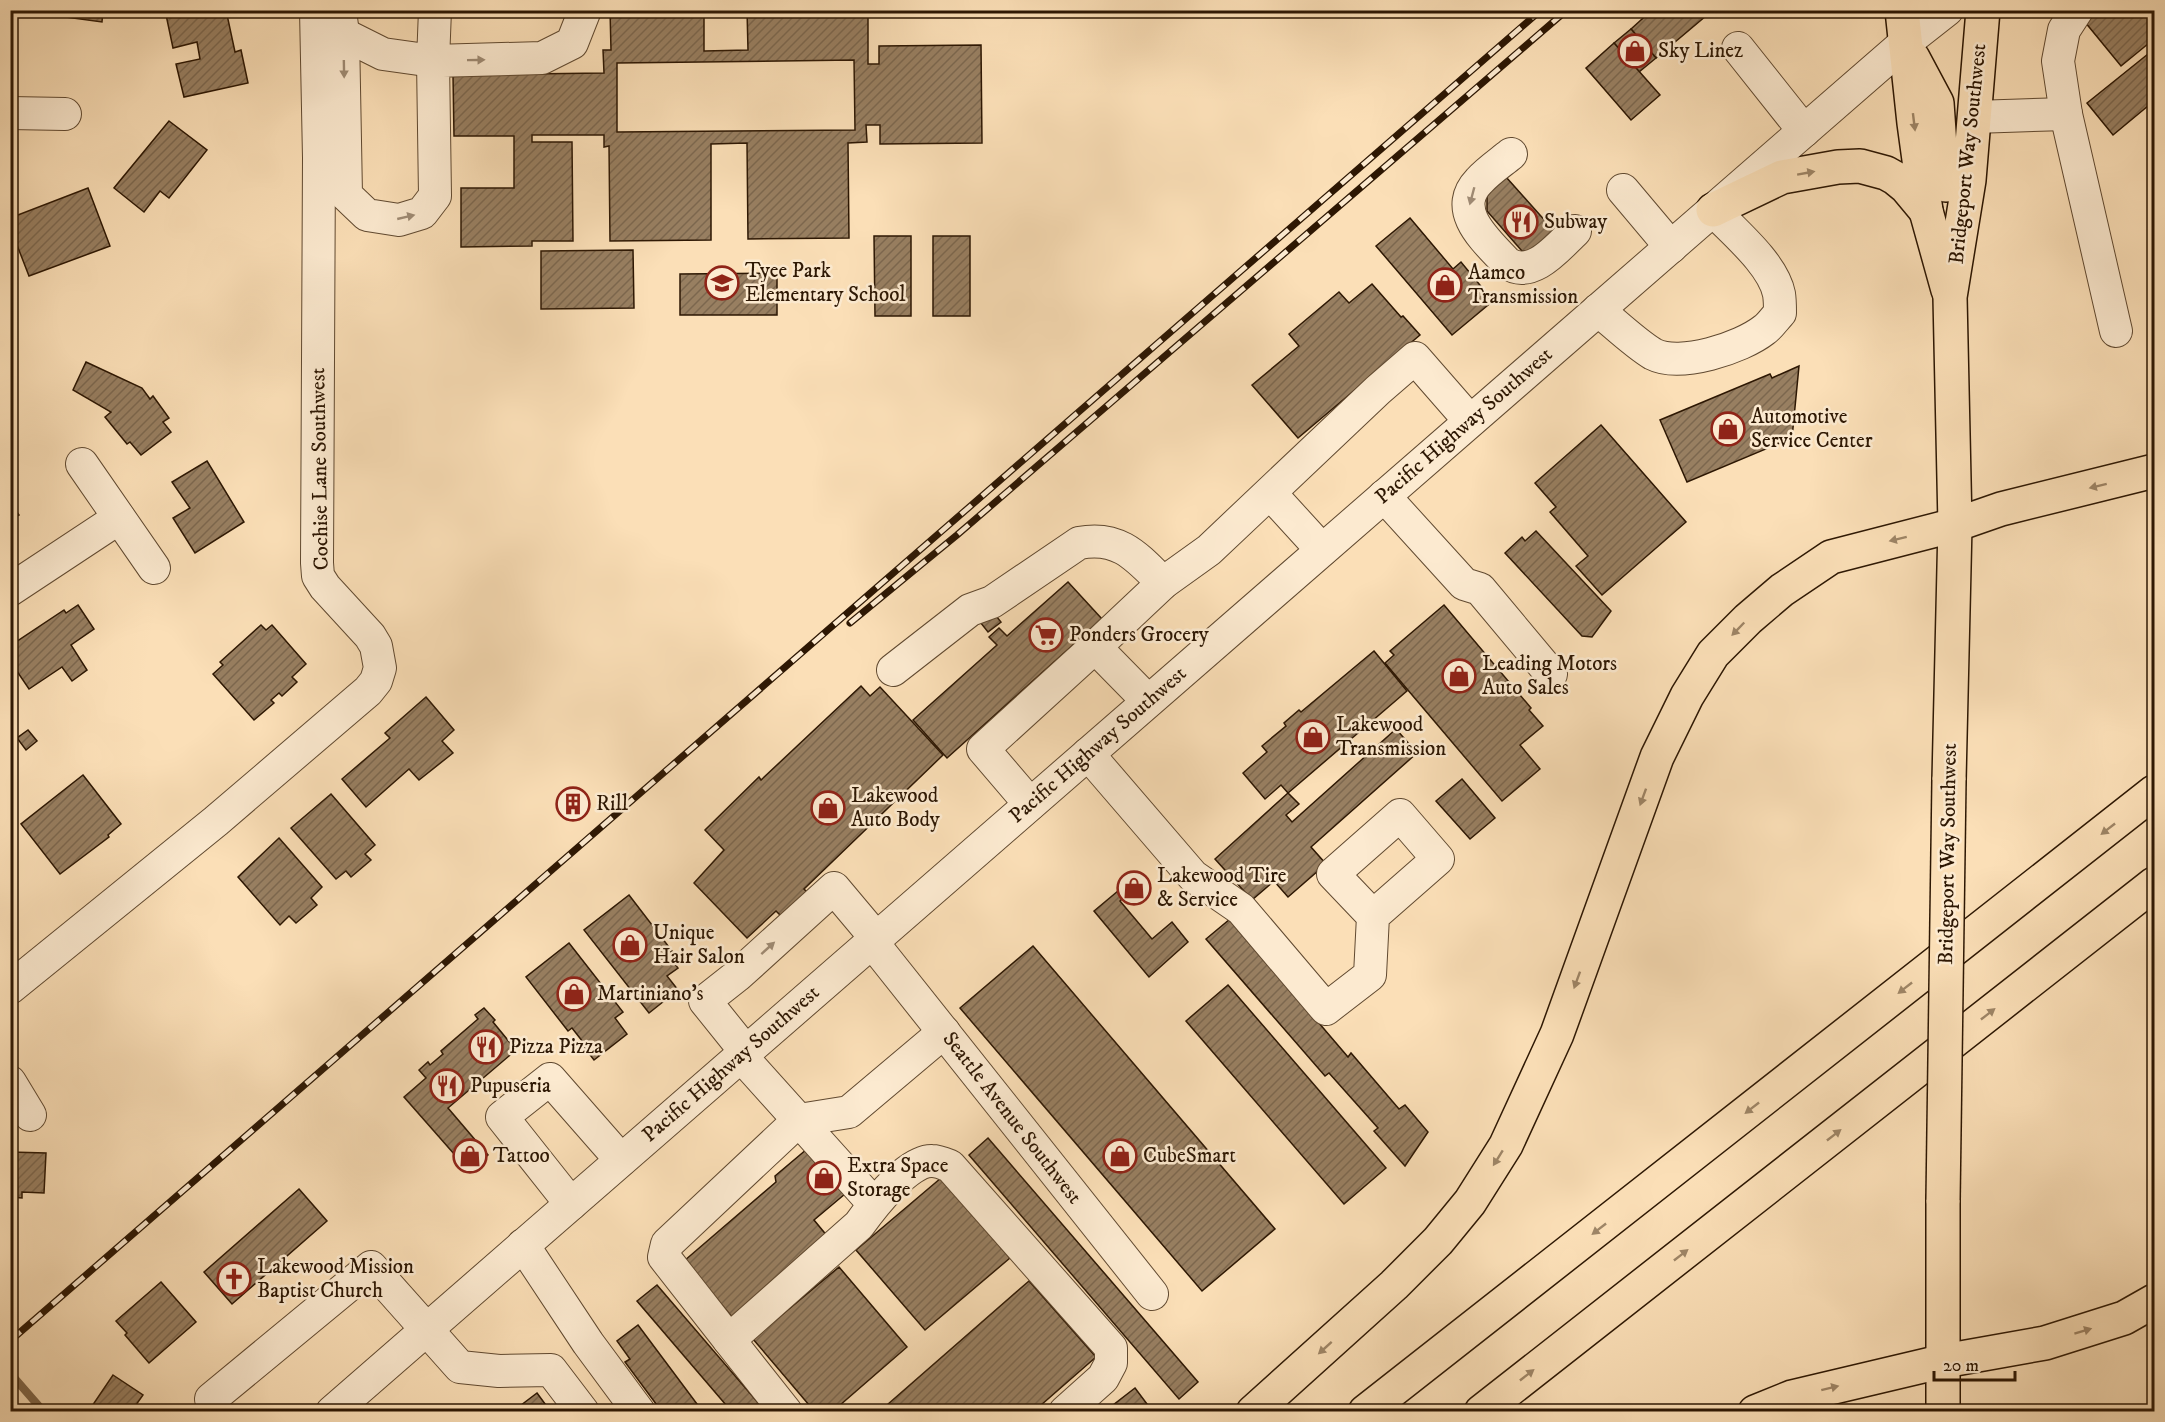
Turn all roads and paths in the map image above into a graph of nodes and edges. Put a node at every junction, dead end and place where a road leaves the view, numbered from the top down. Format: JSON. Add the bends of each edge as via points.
{"nodes":[{"id":1,"x":316,"y":10,"type":"edge"},
{"id":2,"x":435,"y":10,"type":"edge"},
{"id":3,"x":585,"y":10,"type":"edge"},
{"id":4,"x":1902,"y":10,"type":"edge"},
{"id":5,"x":1947,"y":10,"type":"edge"},
{"id":6,"x":1983,"y":10,"type":"edge"},
{"id":7,"x":2077,"y":10,"type":"edge"},
{"id":8,"x":342,"y":22,"type":"edge"},
{"id":9,"x":1905,"y":43,"type":"junction"},
{"id":10,"x":1738,"y":48,"type":"dead end"},
{"id":11,"x":434,"y":61,"type":"junction"},
{"id":12,"x":10,"y":113,"type":"edge"},
{"id":13,"x":65,"y":114,"type":"dead end"},
{"id":14,"x":2066,"y":114,"type":"junction"},
{"id":15,"x":1974,"y":117,"type":"junction"},
{"id":16,"x":1804,"y":131,"type":"junction"},
{"id":17,"x":1511,"y":154,"type":"dead end"},
{"id":18,"x":1623,"y":190,"type":"dead end"},
{"id":19,"x":1713,"y":210,"type":"junction"},
{"id":20,"x":1926,"y":211,"type":"junction"},
{"id":21,"x":1963,"y":228,"type":"junction"},
{"id":22,"x":1575,"y":231,"type":"dead end"},
{"id":23,"x":1671,"y":247,"type":"junction"},
{"id":24,"x":1950,"y":297,"type":"junction"},
{"id":25,"x":1598,"y":310,"type":"junction"},
{"id":26,"x":2116,"y":331,"type":"dead end"},
{"id":27,"x":1470,"y":421,"type":"junction"},
{"id":28,"x":82,"y":464,"type":"dead end"},
{"id":29,"x":2154,"y":471,"type":"edge"},
{"id":30,"x":1392,"y":489,"type":"junction"},
{"id":31,"x":1270,"y":493,"type":"junction"},
{"id":32,"x":119,"y":518,"type":"junction"},
{"id":33,"x":1955,"y":525,"type":"junction"},
{"id":34,"x":1322,"y":550,"type":"junction"},
{"id":35,"x":154,"y":568,"type":"dead end"},
{"id":36,"x":1163,"y":583,"type":"junction"},
{"id":37,"x":10,"y":590,"type":"edge"},
{"id":38,"x":1095,"y":647,"type":"junction"},
{"id":39,"x":893,"y":670,"type":"dead end"},
{"id":40,"x":1551,"y":674,"type":"dead end"},
{"id":41,"x":1148,"y":701,"type":"junction"},
{"id":42,"x":1088,"y":754,"type":"junction"},
{"id":43,"x":2154,"y":792,"type":"edge"},
{"id":44,"x":1030,"y":804,"type":"junction"},
{"id":45,"x":2154,"y":884,"type":"edge"},
{"id":46,"x":1373,"y":916,"type":"dead end"},
{"id":47,"x":874,"y":940,"type":"junction"},
{"id":48,"x":10,"y":988,"type":"edge"},
{"id":49,"x":944,"y":1032,"type":"junction"},
{"id":50,"x":744,"y":1054,"type":"junction"},
{"id":51,"x":10,"y":1082,"type":"edge"},
{"id":52,"x":30,"y":1115,"type":"dead end"},
{"id":53,"x":799,"y":1120,"type":"junction"},
{"id":54,"x":621,"y":1160,"type":"junction"},
{"id":55,"x":571,"y":1204,"type":"junction"},
{"id":56,"x":874,"y":1204,"type":"junction"},
{"id":57,"x":524,"y":1245,"type":"junction"},
{"id":58,"x":1152,"y":1294,"type":"dead end"},
{"id":59,"x":2154,"y":1301,"type":"edge"},
{"id":60,"x":425,"y":1330,"type":"junction"},
{"id":61,"x":729,"y":1340,"type":"junction"},
{"id":62,"x":588,"y":1342,"type":"junction"},
{"id":63,"x":1944,"y":1361,"type":"junction"},
{"id":64,"x":552,"y":1370,"type":"junction"},
{"id":65,"x":212,"y":1399,"type":"dead end"},
{"id":66,"x":332,"y":1412,"type":"edge"},
{"id":67,"x":583,"y":1412,"type":"edge"},
{"id":68,"x":639,"y":1412,"type":"edge"},
{"id":69,"x":786,"y":1412,"type":"edge"},
{"id":70,"x":1065,"y":1412,"type":"edge"},
{"id":71,"x":1253,"y":1412,"type":"edge"},
{"id":72,"x":1365,"y":1412,"type":"edge"},
{"id":73,"x":1481,"y":1412,"type":"edge"},
{"id":74,"x":1755,"y":1412,"type":"edge"},
{"id":75,"x":1943,"y":1412,"type":"edge"}],
"edges":[{"from":1,"to":48,"type":"street","name":"Cochise Lane Southwest","via":[[318,576],[376,646],[380,668],[376,681],[368,692],[216,821]]},
{"from":2,"to":11,"type":"street"},
{"from":11,"to":3,"type":"street","one_way":true,"via":[[542,58],[572,43]]},
{"from":4,"to":9,"type":"main road","name":"Bridgeport Way Southwest"},
{"from":5,"to":9,"type":"street","name":"Pacific Highway Southwest"},
{"from":6,"to":15,"type":"main road","name":"Bridgeport Way Southwest"},
{"from":7,"to":14,"type":"street","via":[[2064,30],[2058,61]]},
{"from":8,"to":11,"type":"street","via":[[383,54]]},
{"from":8,"to":11,"type":"street","one_way":true,"via":[[346,195],[367,215],[399,220],[422,213],[435,196]]},
{"from":9,"to":16,"type":"street","name":"Pacific Highway Southwest"},
{"from":9,"to":20,"type":"main road","name":"Bridgeport Way Southwest","one_way":true},
{"from":9,"to":21,"type":"main road","via":[[1937,103],[1942,176]]},
{"from":10,"to":16,"type":"street"},
{"from":12,"to":13,"type":"street"},
{"from":14,"to":15,"type":"street"},
{"from":14,"to":26,"type":"street"},
{"from":15,"to":21,"type":"main road","name":"Bridgeport Way Southwest"},
{"from":16,"to":19,"type":"street","name":"Pacific Highway Southwest"},
{"from":17,"to":22,"type":"street","one_way":true,"via":[[1473,188],[1469,209],[1476,229],[1507,263],[1522,268],[1542,261]]},
{"from":18,"to":23,"type":"street"},
{"from":19,"to":20,"type":"main road","one_way":true,"via":[[1782,177],[1860,166],[1895,178]]},
{"from":19,"to":23,"type":"street","name":"Pacific Highway Southwest"},
{"from":19,"to":25,"type":"street","via":[[1773,277],[1780,313],[1764,330],[1728,349],[1670,359],[1653,354]]},
{"from":20,"to":24,"type":"main road","name":"Bridgeport Way Southwest"},
{"from":21,"to":24,"type":"main road","name":"Bridgeport Way Southwest"},
{"from":23,"to":25,"type":"street","name":"Pacific Highway Southwest"},
{"from":24,"to":33,"type":"main road","name":"Bridgeport Way Southwest"},
{"from":25,"to":27,"type":"street","name":"Pacific Highway Southwest"},
{"from":27,"to":30,"type":"street","name":"Pacific Highway Southwest"},
{"from":27,"to":31,"type":"street","via":[[1415,358]]},
{"from":28,"to":32,"type":"street"},
{"from":29,"to":33,"type":"main road","one_way":true,"via":[[2001,509]]},
{"from":30,"to":34,"type":"street","name":"Pacific Highway Southwest"},
{"from":30,"to":40,"type":"street","via":[[1479,573],[1480,589]]},
{"from":31,"to":34,"type":"street"},
{"from":31,"to":36,"type":"street","via":[[1209,550]]},
{"from":32,"to":35,"type":"street"},
{"from":32,"to":37,"type":"street"},
{"from":33,"to":63,"type":"main road","name":"Bridgeport Way Southwest","bridge":true,"via":[[1943,1200]]},
{"from":33,"to":71,"type":"main road","one_way":true,"via":[[1831,557],[1774,597],[1713,654],[1657,757],[1557,1034],[1506,1145],[1470,1202],[1438,1241]]},
{"from":34,"to":41,"type":"street","name":"Pacific Highway Southwest"},
{"from":36,"to":38,"type":"street"},
{"from":36,"to":39,"type":"street","via":[[1135,555],[1117,545],[1095,540],[1080,543],[992,602],[970,610]]},
{"from":38,"to":41,"type":"street"},
{"from":38,"to":44,"type":"street","via":[[983,749]]},
{"from":41,"to":42,"type":"street","name":"Pacific Highway Southwest"},
{"from":42,"to":44,"type":"street","name":"Pacific Highway Southwest"},
{"from":42,"to":46,"type":"street","via":[[1193,876],[1241,909],[1326,1009],[1370,975]]},
{"from":43,"to":72,"type":"main road","one_way":true},
{"from":44,"to":47,"type":"street","name":"Pacific Highway Southwest"},
{"from":73,"to":45,"type":"main road","one_way":true},
{"from":47,"to":49,"type":"street","name":"Seattle Avenue Southwest"},
{"from":47,"to":50,"type":"street","name":"Pacific Highway Southwest"},
{"from":50,"to":47,"type":"street","name":"Seattle Avenue Southwest","one_way":true,"via":[[705,1001],[834,888]]},
{"from":49,"to":53,"type":"street","via":[[849,1112]]},
{"from":49,"to":58,"type":"street","name":"Seattle Avenue Southwest"},
{"from":50,"to":53,"type":"street"},
{"from":50,"to":54,"type":"street","name":"Pacific Highway Southwest"},
{"from":51,"to":52,"type":"street"},
{"from":53,"to":56,"type":"street"},
{"from":53,"to":61,"type":"street","via":[[667,1244],[664,1257]]},
{"from":54,"to":55,"type":"street","name":"Pacific Highway Southwest"},
{"from":54,"to":55,"type":"street","via":[[550,1079],[502,1117]]},
{"from":55,"to":57,"type":"street","name":"Pacific Highway Southwest"},
{"from":56,"to":61,"type":"street","via":[[859,1225]]},
{"from":56,"to":70,"type":"street","via":[[913,1167],[931,1161],[950,1166],[1111,1348],[1111,1363],[1103,1378]]},
{"from":57,"to":60,"type":"street","name":"Pacific Highway Southwest"},
{"from":57,"to":62,"type":"street"},
{"from":63,"to":59,"type":"main road","one_way":true,"via":[[2045,1342],[2124,1318]]},
{"from":60,"to":64,"type":"street","via":[[460,1367]]},
{"from":60,"to":65,"type":"street","via":[[370,1267]]},
{"from":60,"to":66,"type":"street","name":"Pacific Highway Southwest"},
{"from":61,"to":69,"type":"street"},
{"from":62,"to":64,"type":"street"},
{"from":62,"to":68,"type":"street"},
{"from":74,"to":63,"type":"main road","one_way":true,"via":[[1792,1397]]},
{"from":63,"to":75,"type":"main road","name":"Bridgeport Way Southwest"},
{"from":64,"to":67,"type":"street"}]}
